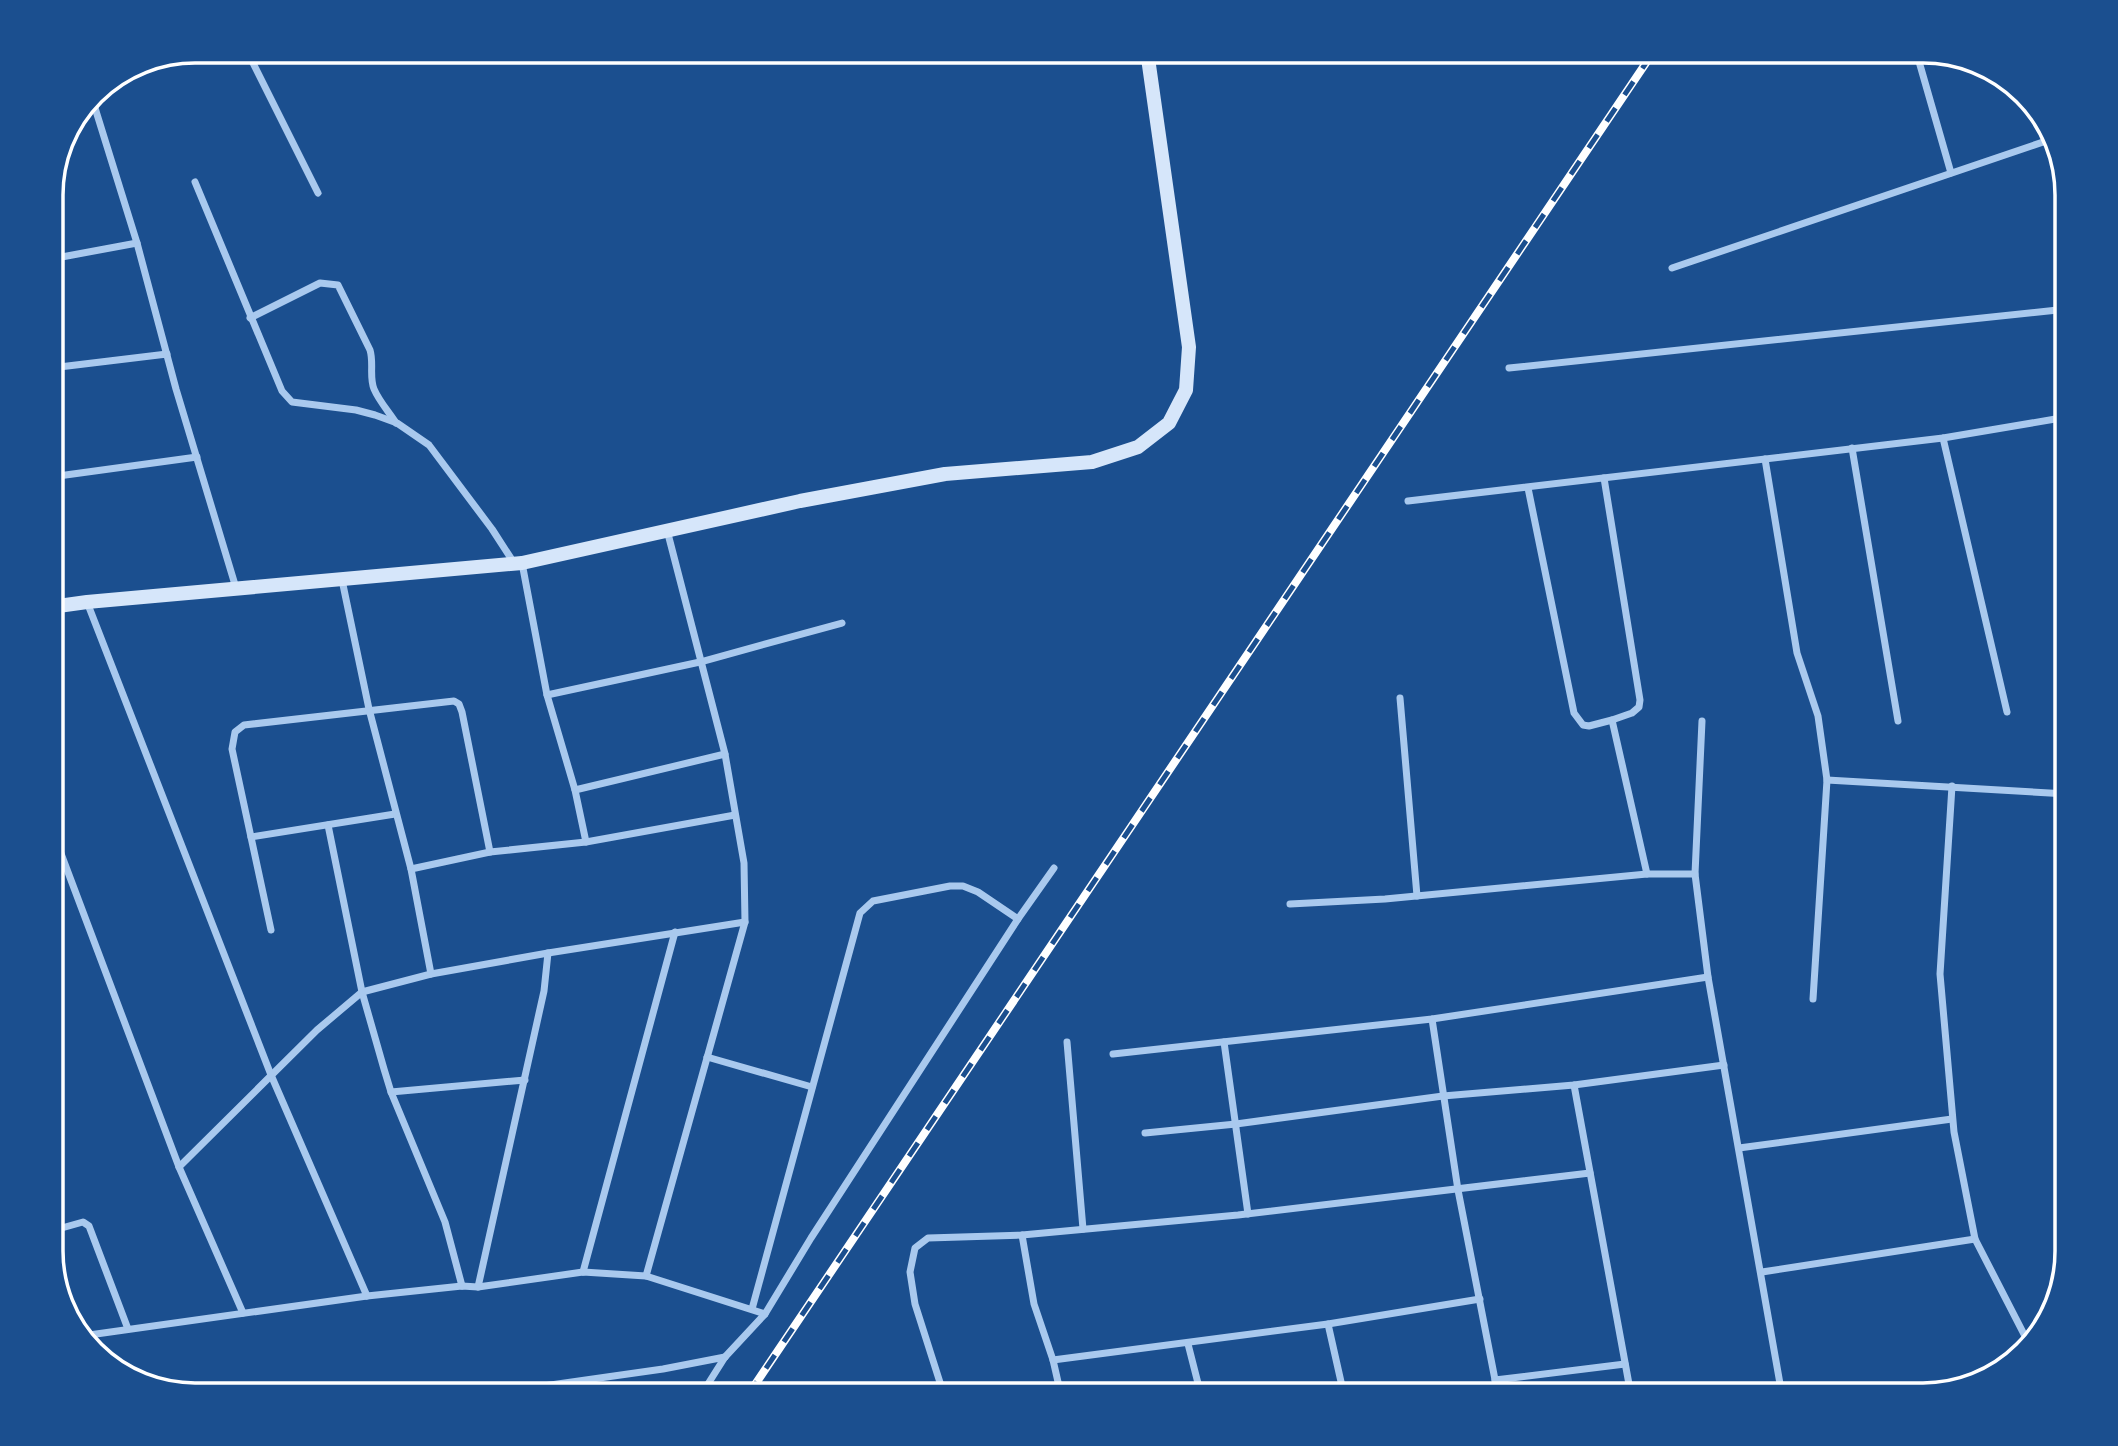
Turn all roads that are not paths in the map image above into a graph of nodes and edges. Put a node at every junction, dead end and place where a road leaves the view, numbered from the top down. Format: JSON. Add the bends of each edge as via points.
{"nodes":[{"id":1,"x":253,"y":63,"type":"edge"},
{"id":2,"x":1149,"y":63,"type":"edge"},
{"id":3,"x":1919,"y":63,"type":"edge"},
{"id":4,"x":96,"y":108,"type":"edge"},
{"id":5,"x":2044,"y":142,"type":"edge"},
{"id":6,"x":1951,"y":173,"type":"junction"},
{"id":7,"x":195,"y":182,"type":"dead end"},
{"id":8,"x":318,"y":193,"type":"dead end"},
{"id":9,"x":137,"y":243,"type":"junction"},
{"id":10,"x":63,"y":257,"type":"edge"},
{"id":11,"x":1672,"y":268,"type":"dead end"},
{"id":12,"x":2055,"y":310,"type":"edge"},
{"id":13,"x":250,"y":318,"type":"junction"},
{"id":14,"x":167,"y":354,"type":"junction"},
{"id":15,"x":63,"y":367,"type":"edge"},
{"id":16,"x":1509,"y":368,"type":"dead end"},
{"id":17,"x":2055,"y":419,"type":"edge"},
{"id":18,"x":397,"y":424,"type":"junction"},
{"id":19,"x":1943,"y":438,"type":"junction"},
{"id":20,"x":1852,"y":448,"type":"junction"},
{"id":21,"x":197,"y":457,"type":"junction"},
{"id":22,"x":1765,"y":459,"type":"junction"},
{"id":23,"x":63,"y":475,"type":"edge"},
{"id":24,"x":1604,"y":478,"type":"junction"},
{"id":25,"x":1528,"y":488,"type":"junction"},
{"id":26,"x":1408,"y":501,"type":"dead end"},
{"id":27,"x":667,"y":530,"type":"junction"},
{"id":28,"x":518,"y":563,"type":"junction"},
{"id":29,"x":342,"y":580,"type":"junction"},
{"id":30,"x":236,"y":589,"type":"junction"},
{"id":31,"x":87,"y":602,"type":"junction"},
{"id":32,"x":63,"y":605,"type":"edge"},
{"id":33,"x":842,"y":624,"type":"dead end"},
{"id":34,"x":700,"y":662,"type":"junction"},
{"id":35,"x":547,"y":695,"type":"junction"},
{"id":36,"x":1400,"y":698,"type":"dead end"},
{"id":37,"x":369,"y":709,"type":"junction"},
{"id":38,"x":2007,"y":712,"type":"dead end"},
{"id":39,"x":1612,"y":720,"type":"junction"},
{"id":40,"x":1702,"y":721,"type":"dead end"},
{"id":41,"x":1898,"y":721,"type":"dead end"},
{"id":42,"x":725,"y":754,"type":"junction"},
{"id":43,"x":1827,"y":780,"type":"junction"},
{"id":44,"x":1952,"y":786,"type":"junction"},
{"id":45,"x":575,"y":790,"type":"junction"},
{"id":46,"x":2055,"y":793,"type":"edge"},
{"id":47,"x":396,"y":814,"type":"junction"},
{"id":48,"x":735,"y":815,"type":"junction"},
{"id":49,"x":328,"y":825,"type":"junction"},
{"id":50,"x":251,"y":837,"type":"junction"},
{"id":51,"x":586,"y":842,"type":"junction"},
{"id":52,"x":490,"y":852,"type":"junction"},
{"id":53,"x":63,"y":859,"type":"edge"},
{"id":54,"x":1054,"y":868,"type":"dead end"},
{"id":55,"x":411,"y":869,"type":"junction"},
{"id":56,"x":1647,"y":874,"type":"junction"},
{"id":57,"x":1695,"y":874,"type":"junction"},
{"id":58,"x":1418,"y":896,"type":"junction"},
{"id":59,"x":1290,"y":904,"type":"dead end"},
{"id":60,"x":1018,"y":919,"type":"junction"},
{"id":61,"x":745,"y":922,"type":"junction"},
{"id":62,"x":271,"y":930,"type":"dead end"},
{"id":63,"x":675,"y":932,"type":"junction"},
{"id":64,"x":548,"y":953,"type":"junction"},
{"id":65,"x":431,"y":974,"type":"junction"},
{"id":66,"x":1708,"y":977,"type":"junction"},
{"id":67,"x":362,"y":992,"type":"junction"},
{"id":68,"x":1813,"y":999,"type":"dead end"},
{"id":69,"x":1432,"y":1019,"type":"junction"},
{"id":70,"x":1067,"y":1042,"type":"dead end"},
{"id":71,"x":1224,"y":1042,"type":"junction"},
{"id":72,"x":1113,"y":1054,"type":"dead end"},
{"id":73,"x":707,"y":1057,"type":"junction"},
{"id":74,"x":1724,"y":1065,"type":"junction"},
{"id":75,"x":271,"y":1075,"type":"junction"},
{"id":76,"x":525,"y":1080,"type":"junction"},
{"id":77,"x":1574,"y":1085,"type":"junction"},
{"id":78,"x":812,"y":1087,"type":"junction"},
{"id":79,"x":391,"y":1092,"type":"junction"},
{"id":80,"x":1443,"y":1096,"type":"junction"},
{"id":81,"x":1952,"y":1119,"type":"junction"},
{"id":82,"x":1236,"y":1124,"type":"junction"},
{"id":83,"x":1145,"y":1133,"type":"dead end"},
{"id":84,"x":1739,"y":1148,"type":"junction"},
{"id":85,"x":179,"y":1167,"type":"junction"},
{"id":86,"x":1590,"y":1174,"type":"junction"},
{"id":87,"x":1458,"y":1190,"type":"junction"},
{"id":88,"x":1248,"y":1214,"type":"junction"},
{"id":89,"x":63,"y":1228,"type":"edge"},
{"id":90,"x":1083,"y":1229,"type":"junction"},
{"id":91,"x":1021,"y":1235,"type":"junction"},
{"id":92,"x":1975,"y":1239,"type":"junction"},
{"id":93,"x":583,"y":1272,"type":"junction"},
{"id":94,"x":1762,"y":1272,"type":"junction"},
{"id":95,"x":646,"y":1276,"type":"junction"},
{"id":96,"x":462,"y":1286,"type":"junction"},
{"id":97,"x":478,"y":1287,"type":"junction"},
{"id":98,"x":367,"y":1296,"type":"junction"},
{"id":99,"x":1480,"y":1299,"type":"junction"},
{"id":100,"x":752,"y":1309,"type":"junction"},
{"id":101,"x":243,"y":1313,"type":"junction"},
{"id":102,"x":765,"y":1314,"type":"junction"},
{"id":103,"x":1328,"y":1324,"type":"junction"},
{"id":104,"x":128,"y":1329,"type":"junction"},
{"id":105,"x":93,"y":1334,"type":"edge"},
{"id":106,"x":2024,"y":1335,"type":"edge"},
{"id":107,"x":1188,"y":1343,"type":"junction"},
{"id":108,"x":725,"y":1357,"type":"junction"},
{"id":109,"x":1053,"y":1360,"type":"junction"},
{"id":110,"x":1625,"y":1364,"type":"junction"},
{"id":111,"x":1495,"y":1380,"type":"junction"},
{"id":112,"x":564,"y":1383,"type":"edge"},
{"id":113,"x":709,"y":1383,"type":"edge"},
{"id":114,"x":940,"y":1383,"type":"edge"},
{"id":115,"x":1058,"y":1383,"type":"edge"},
{"id":116,"x":1198,"y":1383,"type":"edge"},
{"id":117,"x":1341,"y":1383,"type":"edge"},
{"id":118,"x":1496,"y":1383,"type":"edge"},
{"id":119,"x":1629,"y":1383,"type":"edge"},
{"id":120,"x":1780,"y":1383,"type":"edge"}],
"edges":[{"from":1,"to":8,"type":"street"},
{"from":2,"to":27,"type":"main road","via":[[1189,347],[1186,390],[1169,423],[1138,447],[1092,463],[945,474]]},
{"from":3,"to":6,"type":"street"},
{"from":4,"to":9,"type":"street"},
{"from":5,"to":6,"type":"street"},
{"from":6,"to":11,"type":"street"},
{"from":7,"to":13,"type":"street"},
{"from":9,"to":10,"type":"street"},
{"from":9,"to":14,"type":"street"},
{"from":12,"to":16,"type":"street"},
{"from":13,"to":18,"type":"street","via":[[282,391],[292,402],[356,410]]},
{"from":13,"to":18,"type":"street","via":[[320,283],[338,285],[370,350],[374,389]]},
{"from":14,"to":15,"type":"street"},
{"from":14,"to":21,"type":"street"},
{"from":17,"to":19,"type":"street"},
{"from":18,"to":28,"type":"street","via":[[429,445]]},
{"from":19,"to":20,"type":"street"},
{"from":19,"to":38,"type":"street"},
{"from":20,"to":22,"type":"street"},
{"from":20,"to":41,"type":"street"},
{"from":21,"to":23,"type":"street"},
{"from":21,"to":30,"type":"street"},
{"from":22,"to":24,"type":"street"},
{"from":22,"to":43,"type":"street","via":[[1797,653],[1818,716]]},
{"from":24,"to":25,"type":"street"},
{"from":24,"to":39,"type":"street","via":[[1640,700],[1632,713]]},
{"from":25,"to":26,"type":"street"},
{"from":25,"to":39,"type":"street","via":[[1574,713],[1583,726]]},
{"from":27,"to":28,"type":"main road"},
{"from":27,"to":34,"type":"street"},
{"from":28,"to":29,"type":"main road"},
{"from":28,"to":35,"type":"street"},
{"from":29,"to":30,"type":"main road"},
{"from":29,"to":37,"type":"street"},
{"from":30,"to":31,"type":"main road"},
{"from":31,"to":32,"type":"main road"},
{"from":31,"to":75,"type":"street"},
{"from":33,"to":34,"type":"street"},
{"from":34,"to":35,"type":"street"},
{"from":34,"to":42,"type":"street"},
{"from":35,"to":45,"type":"street"},
{"from":36,"to":58,"type":"street"},
{"from":37,"to":47,"type":"street"},
{"from":37,"to":50,"type":"street","via":[[244,724],[235,732],[232,749]]},
{"from":37,"to":52,"type":"street","via":[[447,700],[459,704]]},
{"from":39,"to":56,"type":"street"},
{"from":40,"to":57,"type":"street"},
{"from":42,"to":45,"type":"street"},
{"from":42,"to":48,"type":"street"},
{"from":43,"to":44,"type":"street"},
{"from":43,"to":68,"type":"street"},
{"from":44,"to":46,"type":"street"},
{"from":44,"to":81,"type":"street","via":[[1940,974]]},
{"from":45,"to":51,"type":"street"},
{"from":47,"to":49,"type":"street"},
{"from":47,"to":55,"type":"street"},
{"from":48,"to":51,"type":"street"},
{"from":48,"to":61,"type":"street","via":[[744,863]]},
{"from":49,"to":50,"type":"street"},
{"from":49,"to":67,"type":"street"},
{"from":50,"to":62,"type":"street"},
{"from":51,"to":52,"type":"street"},
{"from":52,"to":55,"type":"street"},
{"from":53,"to":85,"type":"street"},
{"from":54,"to":60,"type":"street"},
{"from":55,"to":65,"type":"street"},
{"from":56,"to":57,"type":"street"},
{"from":56,"to":58,"type":"street"},
{"from":57,"to":66,"type":"street"},
{"from":58,"to":59,"type":"street"},
{"from":60,"to":78,"type":"street","via":[[963,886],[873,901],[860,913]]},
{"from":60,"to":102,"type":"street"},
{"from":61,"to":63,"type":"street"},
{"from":61,"to":73,"type":"street"},
{"from":63,"to":64,"type":"street"},
{"from":63,"to":93,"type":"street"},
{"from":64,"to":65,"type":"street"},
{"from":64,"to":76,"type":"street"},
{"from":65,"to":67,"type":"street"},
{"from":66,"to":69,"type":"street"},
{"from":66,"to":74,"type":"street"},
{"from":67,"to":75,"type":"street"},
{"from":67,"to":79,"type":"street"},
{"from":69,"to":71,"type":"street"},
{"from":69,"to":80,"type":"street"},
{"from":70,"to":90,"type":"street"},
{"from":71,"to":72,"type":"street"},
{"from":71,"to":82,"type":"street"},
{"from":73,"to":78,"type":"street"},
{"from":73,"to":95,"type":"street"},
{"from":74,"to":77,"type":"street"},
{"from":74,"to":84,"type":"street"},
{"from":75,"to":85,"type":"street"},
{"from":75,"to":98,"type":"street"},
{"from":76,"to":79,"type":"street"},
{"from":76,"to":97,"type":"street"},
{"from":77,"to":80,"type":"street"},
{"from":77,"to":86,"type":"street"},
{"from":78,"to":100,"type":"street"},
{"from":79,"to":96,"type":"street","via":[[445,1222]]},
{"from":80,"to":82,"type":"street"},
{"from":80,"to":87,"type":"street"},
{"from":81,"to":84,"type":"street"},
{"from":81,"to":92,"type":"street"},
{"from":82,"to":83,"type":"street"},
{"from":82,"to":88,"type":"street"},
{"from":84,"to":94,"type":"street"},
{"from":85,"to":101,"type":"street"},
{"from":86,"to":87,"type":"street"},
{"from":86,"to":110,"type":"street"},
{"from":87,"to":88,"type":"street"},
{"from":87,"to":99,"type":"street"},
{"from":88,"to":90,"type":"street"},
{"from":89,"to":104,"type":"street","via":[[83,1222],[89,1226]]},
{"from":90,"to":91,"type":"street"},
{"from":91,"to":109,"type":"street","via":[[1034,1304]]},
{"from":91,"to":114,"type":"street","via":[[928,1238],[915,1248],[910,1272],[915,1304]]},
{"from":92,"to":94,"type":"street"},
{"from":92,"to":106,"type":"street"},
{"from":93,"to":95,"type":"street"},
{"from":93,"to":97,"type":"street"},
{"from":94,"to":120,"type":"street"},
{"from":95,"to":100,"type":"street"},
{"from":96,"to":97,"type":"street"},
{"from":96,"to":98,"type":"street"},
{"from":98,"to":101,"type":"street"},
{"from":99,"to":103,"type":"street"},
{"from":99,"to":111,"type":"street"},
{"from":100,"to":102,"type":"street"},
{"from":101,"to":104,"type":"street"},
{"from":102,"to":108,"type":"street"},
{"from":103,"to":107,"type":"street"},
{"from":103,"to":117,"type":"street"},
{"from":104,"to":105,"type":"street"},
{"from":107,"to":109,"type":"street"},
{"from":107,"to":116,"type":"street"},
{"from":108,"to":112,"type":"street"},
{"from":108,"to":113,"type":"street"},
{"from":109,"to":115,"type":"street"},
{"from":110,"to":111,"type":"street"},
{"from":110,"to":119,"type":"street"},
{"from":111,"to":118,"type":"street"}]}
